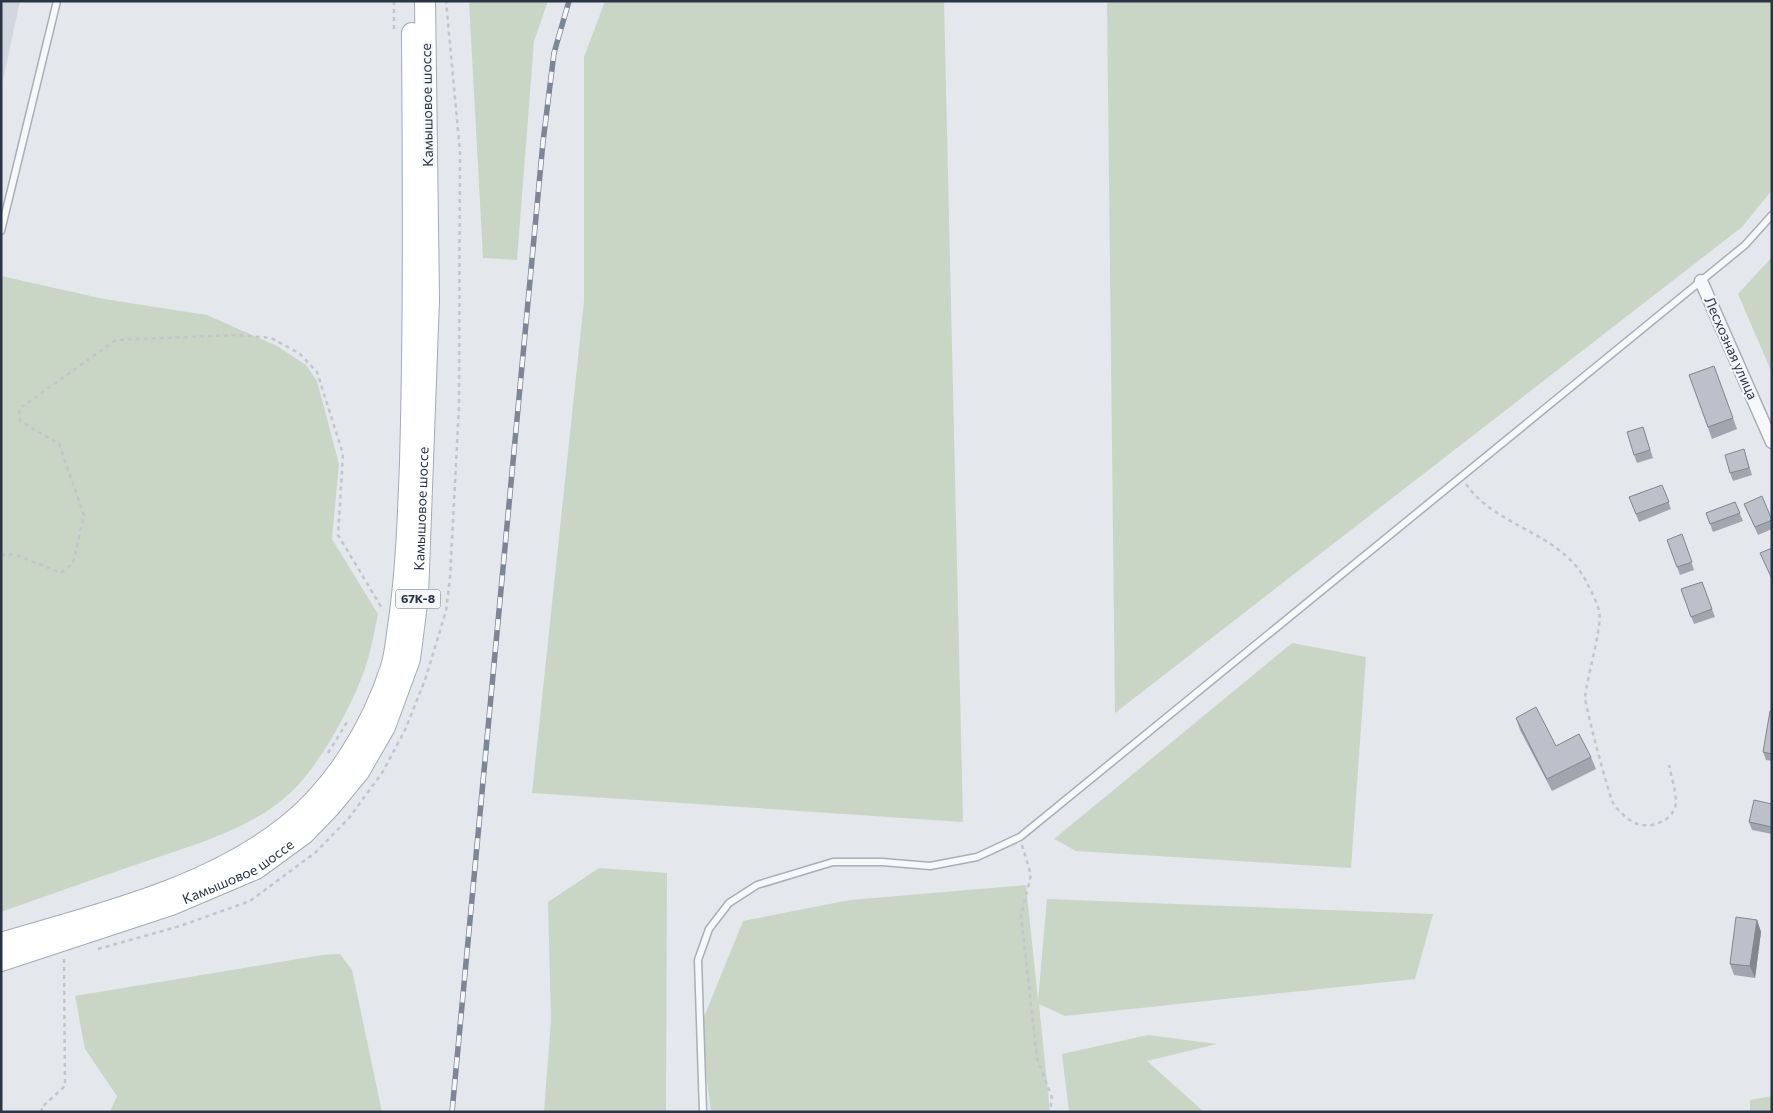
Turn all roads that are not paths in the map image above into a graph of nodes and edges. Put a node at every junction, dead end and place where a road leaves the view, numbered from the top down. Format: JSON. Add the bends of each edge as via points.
{"nodes":[{"id":1,"x":57,"y":1,"type":"edge"},
{"id":2,"x":411,"y":1,"type":"edge"},
{"id":3,"x":424,"y":1,"type":"edge"},
{"id":4,"x":1772,"y":215,"type":"edge"},
{"id":5,"x":1,"y":231,"type":"edge"},
{"id":6,"x":1702,"y":281,"type":"junction"},
{"id":7,"x":1772,"y":442,"type":"edge"},
{"id":8,"x":1,"y":943,"type":"edge"},
{"id":9,"x":1,"y":962,"type":"edge"},
{"id":10,"x":703,"y":1112,"type":"edge"}],
"edges":[{"from":1,"to":5,"type":"lane"},
{"from":2,"to":8,"type":"main road","name":"Камышовое шоссе","number":"67К-8","via":[[413,337],[404,585],[392,665],[367,725],[341,768],[308,806],[287,826],[233,861],[153,896]]},
{"from":3,"to":9,"type":"main road","name":"Камышовое шоссе","number":"67К-8","via":[[429,299],[418,596],[410,659],[386,727],[359,772],[331,806],[304,834],[256,869],[171,905]]},
{"from":4,"to":6,"type":"lane","via":[[1745,245]]},
{"from":6,"to":7,"type":"street","name":"Лесхозная улица"},
{"from":6,"to":10,"type":"lane","via":[[1020,837],[977,857],[930,866],[833,862],[757,885],[729,903],[709,929],[698,960]]}]}
